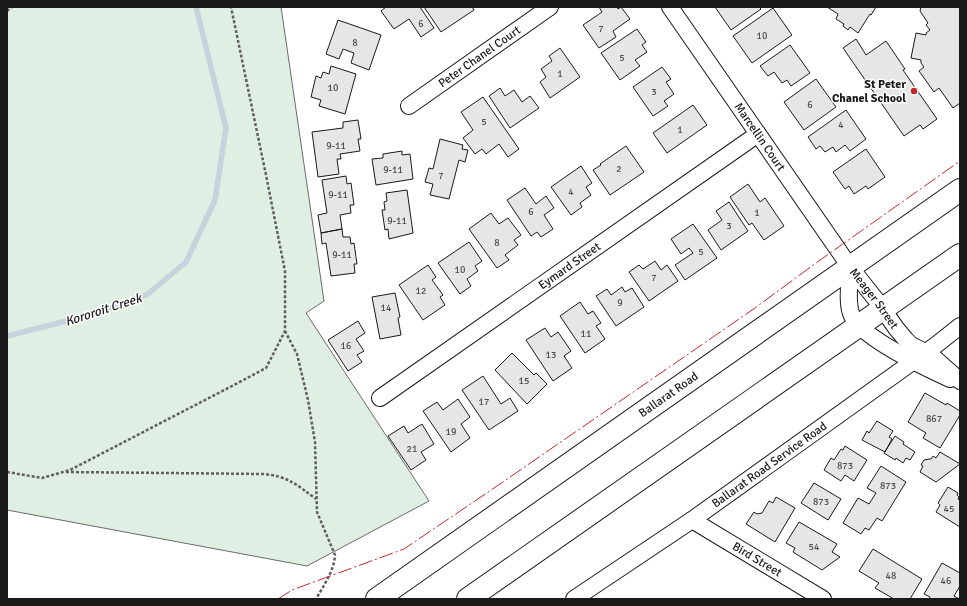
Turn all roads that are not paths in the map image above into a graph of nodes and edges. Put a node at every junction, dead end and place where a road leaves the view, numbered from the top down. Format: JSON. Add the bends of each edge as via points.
{"nodes":[{"id":1,"x":550,"y":7,"type":"edge"},
{"id":2,"x":670,"y":7,"type":"edge"},
{"id":3,"x":409,"y":106,"type":"dead end"},
{"id":4,"x":758,"y":134,"type":"junction"},
{"id":5,"x":960,"y":190,"type":"edge"},
{"id":6,"x":960,"y":255,"type":"edge"},
{"id":7,"x":850,"y":268,"type":"junction"},
{"id":8,"x":883,"y":309,"type":"junction"},
{"id":9,"x":859,"y":326,"type":"junction"},
{"id":10,"x":960,"y":326,"type":"edge"},
{"id":11,"x":926,"y":352,"type":"junction"},
{"id":12,"x":912,"y":361,"type":"junction"},
{"id":13,"x":960,"y":382,"type":"edge"},
{"id":14,"x":380,"y":398,"type":"dead end"},
{"id":15,"x":692,"y":520,"type":"junction"},
{"id":16,"x":474,"y":597,"type":"edge"},
{"id":17,"x":377,"y":599,"type":"edge"},
{"id":18,"x":574,"y":599,"type":"edge"},
{"id":19,"x":823,"y":599,"type":"edge"}],
"edges":[{"from":1,"to":3,"type":"street","name":"Peter Chanel Court"},
{"from":2,"to":4,"type":"street","name":"Marcellin Court"},
{"from":4,"to":7,"type":"street","name":"Marcellin Court"},
{"from":4,"to":14,"type":"street","name":"Eymard Street"},
{"from":5,"to":7,"type":"highway","name":"Ballarat Road"},
{"from":6,"to":8,"type":"highway"},
{"from":7,"to":8,"type":"street","name":"Meager Street"},
{"from":7,"to":9,"type":"street","name":"Meager Street","via":[[850,311]]},
{"from":7,"to":17,"type":"highway","name":"Ballarat Road"},
{"from":8,"to":9,"type":"highway"},
{"from":8,"to":11,"type":"street","name":"Meager Street","via":[[906,340]]},
{"from":9,"to":12,"type":"street","name":"Meager Street"},
{"from":9,"to":16,"type":"highway"},
{"from":10,"to":11,"type":"street","name":"Ballarat Road Service Road"},
{"from":11,"to":12,"type":"street","name":"Ballarat Road Service Road"},
{"from":11,"to":13,"type":"street","name":"Meager Street"},
{"from":12,"to":13,"type":"street","name":"Meager Street"},
{"from":12,"to":15,"type":"street","name":"Ballarat Road Service Road"},
{"from":15,"to":18,"type":"street","name":"Ballarat Road Service Road"},
{"from":15,"to":19,"type":"street","name":"Bird Street"}]}
